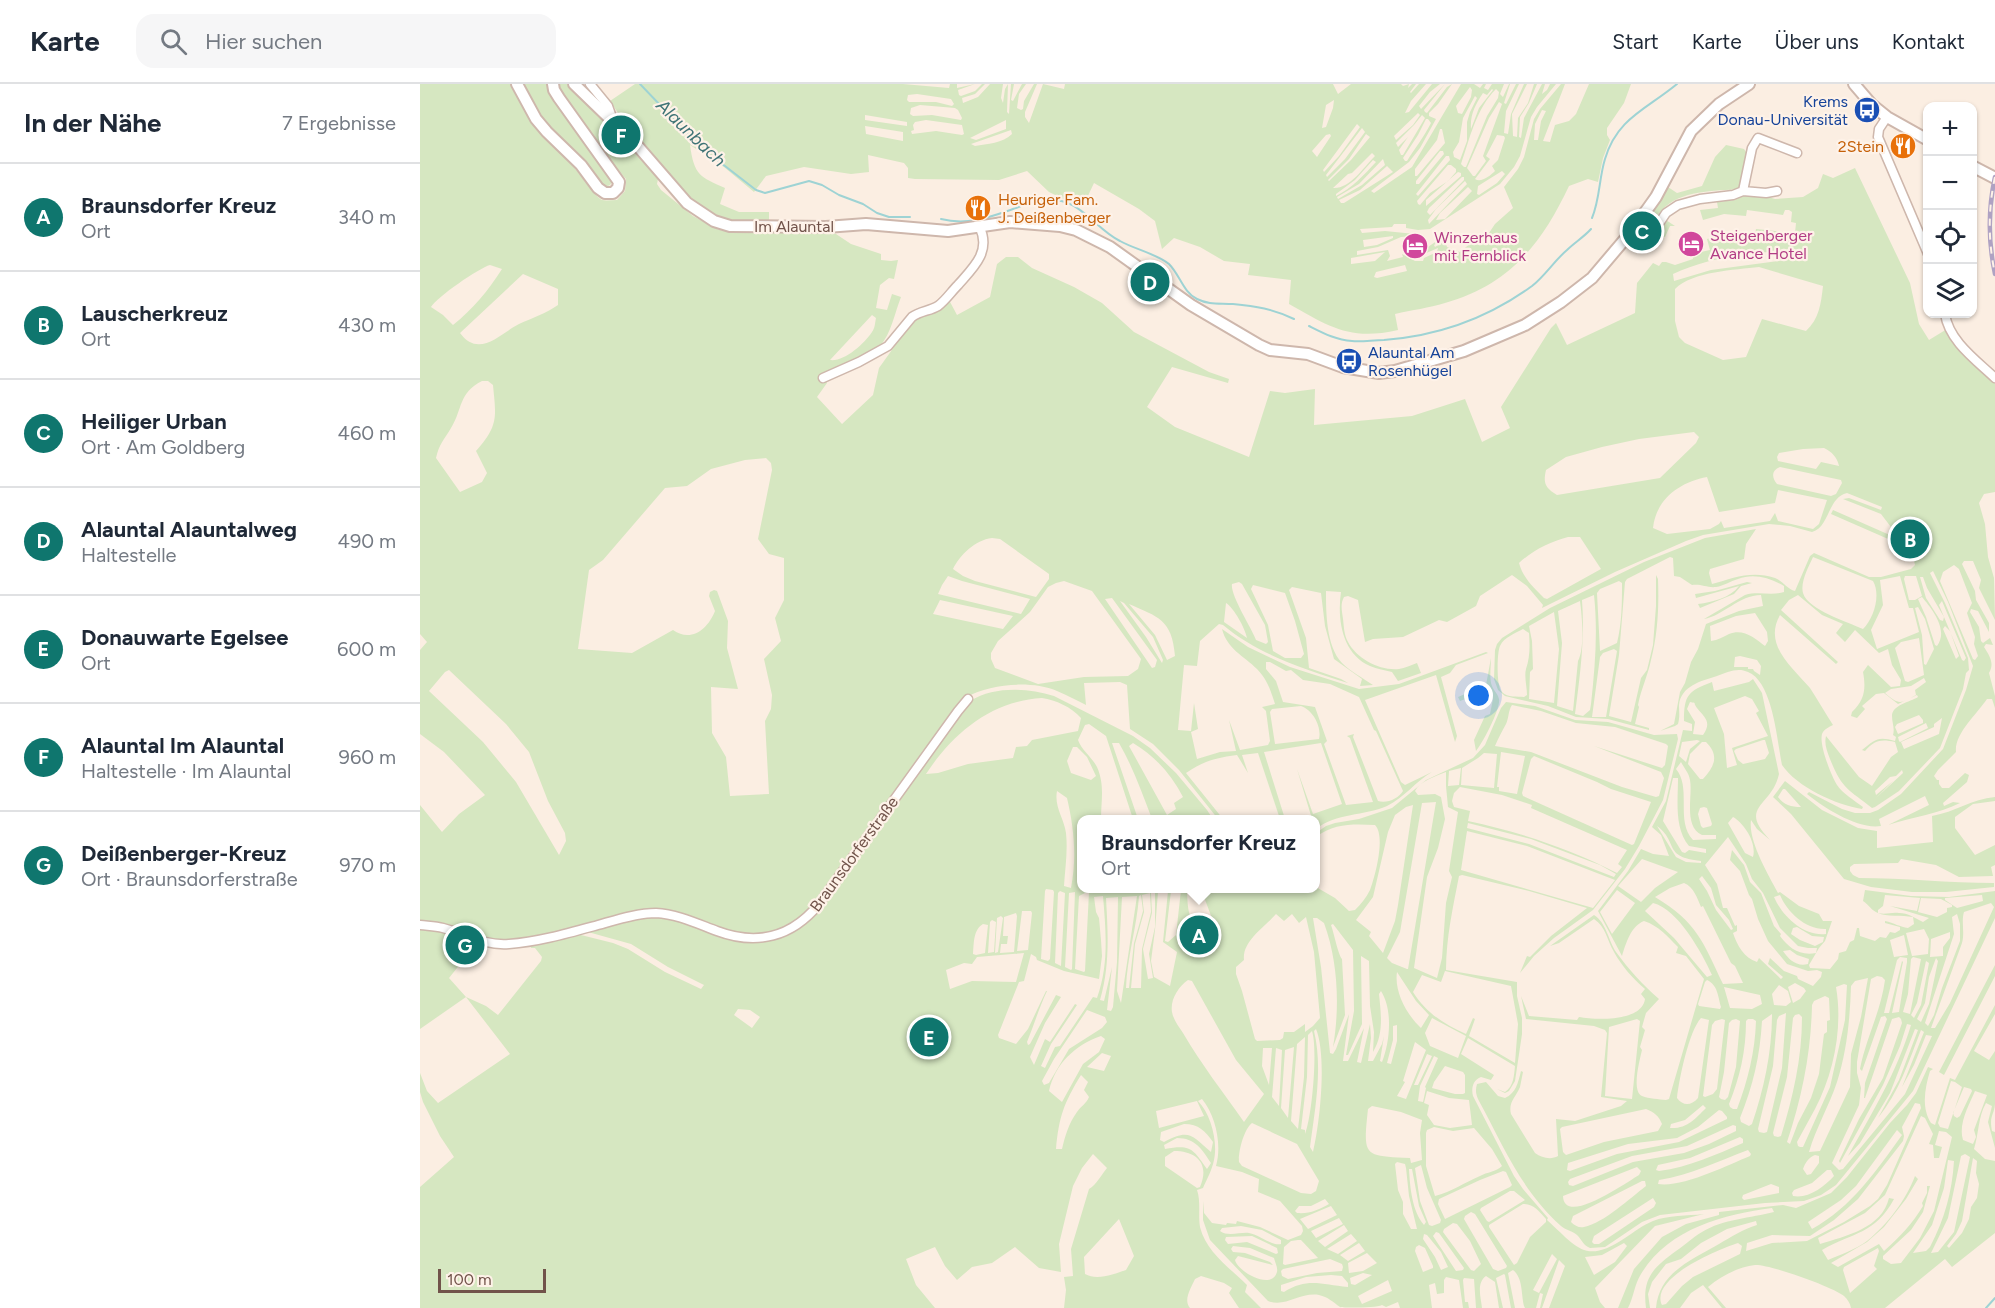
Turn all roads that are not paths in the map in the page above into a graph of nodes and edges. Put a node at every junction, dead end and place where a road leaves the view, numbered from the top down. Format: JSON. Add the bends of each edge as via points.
{"nodes":[{"id":1,"x":518,"y":84,"type":"edge"},
{"id":2,"x":553,"y":84,"type":"edge"},
{"id":3,"x":574,"y":84,"type":"edge"},
{"id":4,"x":590,"y":84,"type":"edge"},
{"id":5,"x":1749,"y":84,"type":"edge"},
{"id":6,"x":1854,"y":84,"type":"edge"},
{"id":7,"x":1887,"y":117,"type":"junction"},
{"id":8,"x":613,"y":121,"type":"junction"},
{"id":9,"x":1923,"y":137,"type":"edge"},
{"id":10,"x":1797,"y":153,"type":"dead end"},
{"id":11,"x":1977,"y":169,"type":"edge"},
{"id":12,"x":1995,"y":178,"type":"edge"},
{"id":13,"x":1743,"y":191,"type":"junction"},
{"id":14,"x":1777,"y":191,"type":"dead end"},
{"id":15,"x":980,"y":228,"type":"junction"},
{"id":16,"x":1631,"y":232,"type":"junction"},
{"id":17,"x":1923,"y":242,"type":"edge"},
{"id":18,"x":1946,"y":318,"type":"edge"},
{"id":19,"x":823,"y":378,"type":"dead end"},
{"id":20,"x":1995,"y":378,"type":"edge"},
{"id":21,"x":968,"y":699,"type":"dead end"},
{"id":22,"x":420,"y":925,"type":"edge"}],
"edges":[{"from":1,"to":2,"type":"street","via":[[547,132],[598,188],[613,193],[619,182]]},
{"from":3,"to":8,"type":"street"},
{"from":4,"to":8,"type":"street","name":"Im Alauntal","via":[[608,106]]},
{"from":5,"to":16,"type":"street","name":"Im Alauntal","via":[[1719,104],[1691,131],[1656,197]]},
{"from":6,"to":7,"type":"street"},
{"from":7,"to":9,"type":"street"},
{"from":7,"to":17,"type":"street","via":[[1878,137]]},
{"from":8,"to":15,"type":"street","name":"Im Alauntal","via":[[687,203],[714,221],[730,226],[866,224],[948,231]]},
{"from":10,"to":13,"type":"street","via":[[1758,138],[1752,148]]},
{"from":11,"to":12,"type":"street"},
{"from":13,"to":14,"type":"street"},
{"from":13,"to":16,"type":"street","via":[[1678,205],[1666,213],[1647,239]]},
{"from":15,"to":16,"type":"street","name":"Im Alauntal","via":[[1010,222],[1077,230],[1110,247],[1191,305],[1259,345],[1379,374],[1464,351],[1525,324],[1587,281]]},
{"from":15,"to":19,"type":"street","via":[[984,236],[980,257],[945,300],[916,314],[888,346]]},
{"from":18,"to":20,"type":"street","via":[[1962,347]]},
{"from":21,"to":22,"type":"street","name":"Braunsdorferstraße","via":[[819,904],[795,928],[760,938],[739,937],[656,913],[547,938],[498,944]]}]}
